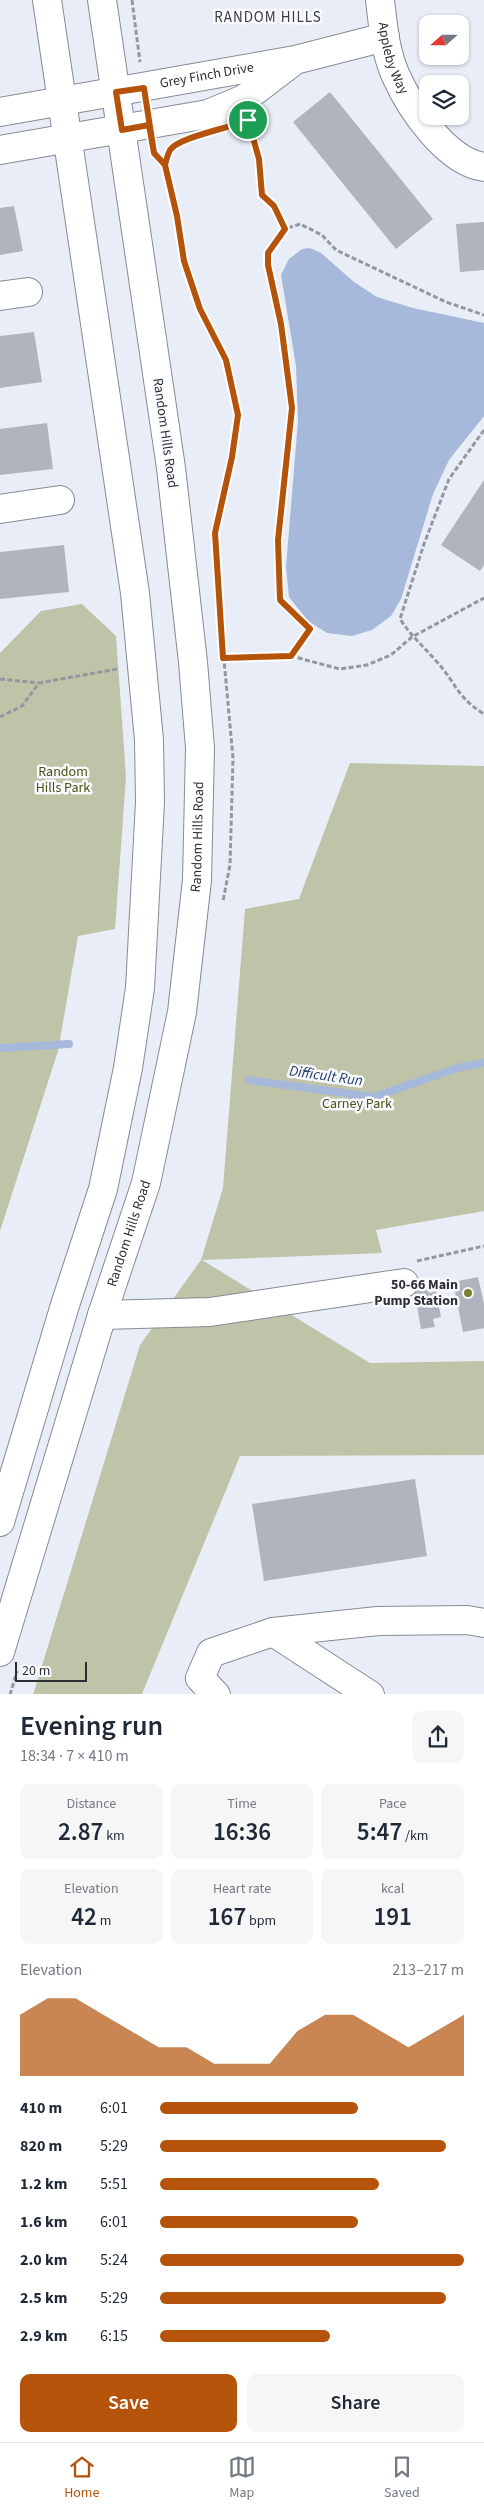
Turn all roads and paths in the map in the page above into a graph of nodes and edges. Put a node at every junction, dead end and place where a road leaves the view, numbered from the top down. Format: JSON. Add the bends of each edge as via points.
{"nodes":[{"id":1,"x":47,"y":0,"type":"edge"},
{"id":2,"x":102,"y":0,"type":"edge"},
{"id":3,"x":132,"y":0,"type":"edge"},
{"id":4,"x":380,"y":0,"type":"edge"},
{"id":5,"x":384,"y":37,"type":"junction"},
{"id":6,"x":295,"y":60,"type":"junction"},
{"id":7,"x":144,"y":88,"type":"junction"},
{"id":8,"x":116,"y":92,"type":"junction"},
{"id":9,"x":62,"y":102,"type":"junction"},
{"id":10,"x":0,"y":112,"type":"edge"},
{"id":11,"x":241,"y":123,"type":"dead end"},
{"id":12,"x":149,"y":125,"type":"junction"},
{"id":13,"x":122,"y":130,"type":"junction"},
{"id":14,"x":68,"y":139,"type":"junction"},
{"id":15,"x":177,"y":144,"type":"dead end"},
{"id":16,"x":0,"y":150,"type":"edge"},
{"id":17,"x":165,"y":165,"type":"junction"},
{"id":18,"x":484,"y":167,"type":"edge"},
{"id":19,"x":285,"y":229,"type":"junction"},
{"id":20,"x":28,"y":292,"type":"dead end"},
{"id":21,"x":0,"y":296,"type":"edge"},
{"id":22,"x":484,"y":315,"type":"edge"},
{"id":23,"x":484,"y":430,"type":"edge"},
{"id":24,"x":60,"y":500,"type":"dead end"},
{"id":25,"x":0,"y":508,"type":"edge"},
{"id":26,"x":484,"y":598,"type":"edge"},
{"id":27,"x":412,"y":637,"type":"junction"},
{"id":28,"x":291,"y":656,"type":"junction"},
{"id":29,"x":125,"y":668,"type":"dead end"},
{"id":30,"x":0,"y":679,"type":"edge"},
{"id":31,"x":39,"y":682,"type":"junction"},
{"id":32,"x":484,"y":714,"type":"edge"},
{"id":33,"x":0,"y":717,"type":"edge"},
{"id":34,"x":484,"y":1246,"type":"edge"},
{"id":35,"x":408,"y":1272,"type":"joint"},
{"id":36,"x":102,"y":1315,"type":"junction"},
{"id":37,"x":0,"y":1522,"type":"edge"},
{"id":38,"x":484,"y":1623,"type":"edge"},
{"id":39,"x":272,"y":1632,"type":"junction"},
{"id":40,"x":0,"y":1652,"type":"edge"},
{"id":41,"x":216,"y":1694,"type":"edge"},
{"id":42,"x":370,"y":1694,"type":"edge"}],
"edges":[{"from":1,"to":9,"type":"street"},
{"from":2,"to":8,"type":"street","name":"Random Hills Road"},
{"from":3,"to":7,"type":"path"},
{"from":4,"to":5,"type":"street","name":"Appleby Way"},
{"from":5,"to":6,"type":"street","name":"Grey Finch Drive"},
{"from":5,"to":18,"type":"street","name":"Appleby Way","via":[[395,75],[441,144]]},
{"from":6,"to":7,"type":"street","name":"Grey Finch Drive"},
{"from":6,"to":12,"type":"street","name":"Grey Finch Drive","via":[[244,99],[208,114]]},
{"from":7,"to":8,"type":"street","name":"Grey Finch Drive"},
{"from":8,"to":9,"type":"street","name":"Grey Finch Drive"},
{"from":8,"to":13,"type":"street","name":"Random Hills Road"},
{"from":9,"to":10,"type":"street","name":"Grey Finch Drive"},
{"from":9,"to":14,"type":"street"},
{"from":11,"to":19,"type":"path","via":[[248,120],[259,159],[262,195],[274,206]]},
{"from":12,"to":13,"type":"street","name":"Grey Finch Drive"},
{"from":12,"to":17,"type":"path","via":[[154,153]]},
{"from":13,"to":14,"type":"street","name":"Grey Finch Drive"},
{"from":13,"to":36,"type":"street","name":"Random Hills Road","via":[[171,468],[193,662],[200,767],[198,880],[182,1012],[146,1182]]},
{"from":14,"to":16,"type":"street","name":"Grey Finch Drive"},
{"from":14,"to":37,"type":"street","via":[[124,512],[143,667],[150,802],[140,988],[128,1068],[103,1189]]},
{"from":15,"to":17,"type":"path","via":[[170,151]]},
{"from":17,"to":28,"type":"path","via":[[184,261],[200,309],[226,360],[238,415],[215,533],[223,658]]},
{"from":19,"to":22,"type":"path","via":[[300,224],[322,235],[336,250],[446,302]]},
{"from":19,"to":28,"type":"path","via":[[268,253],[292,408],[278,540],[280,600],[310,629]]},
{"from":20,"to":21,"type":"street"},
{"from":23,"to":27,"type":"path","via":[[449,479],[424,544],[400,620]]},
{"from":24,"to":25,"type":"street"},
{"from":26,"to":27,"type":"path"},
{"from":27,"to":28,"type":"path","via":[[385,658],[355,668],[322,666]]},
{"from":27,"to":32,"type":"path","via":[[438,663],[463,700]]},
{"from":29,"to":31,"type":"path"},
{"from":30,"to":31,"type":"path"},
{"from":31,"to":33,"type":"path","via":[[22,706]]},
{"from":34,"to":35,"type":"path"},
{"from":35,"to":36,"type":"street","via":[[210,1312]]},
{"from":36,"to":40,"type":"street","name":"Random Hills Road"},
{"from":38,"to":39,"type":"street","via":[[467,1620],[378,1621]]},
{"from":39,"to":41,"type":"street","via":[[211,1653],[200,1678]]},
{"from":39,"to":42,"type":"street"}]}
